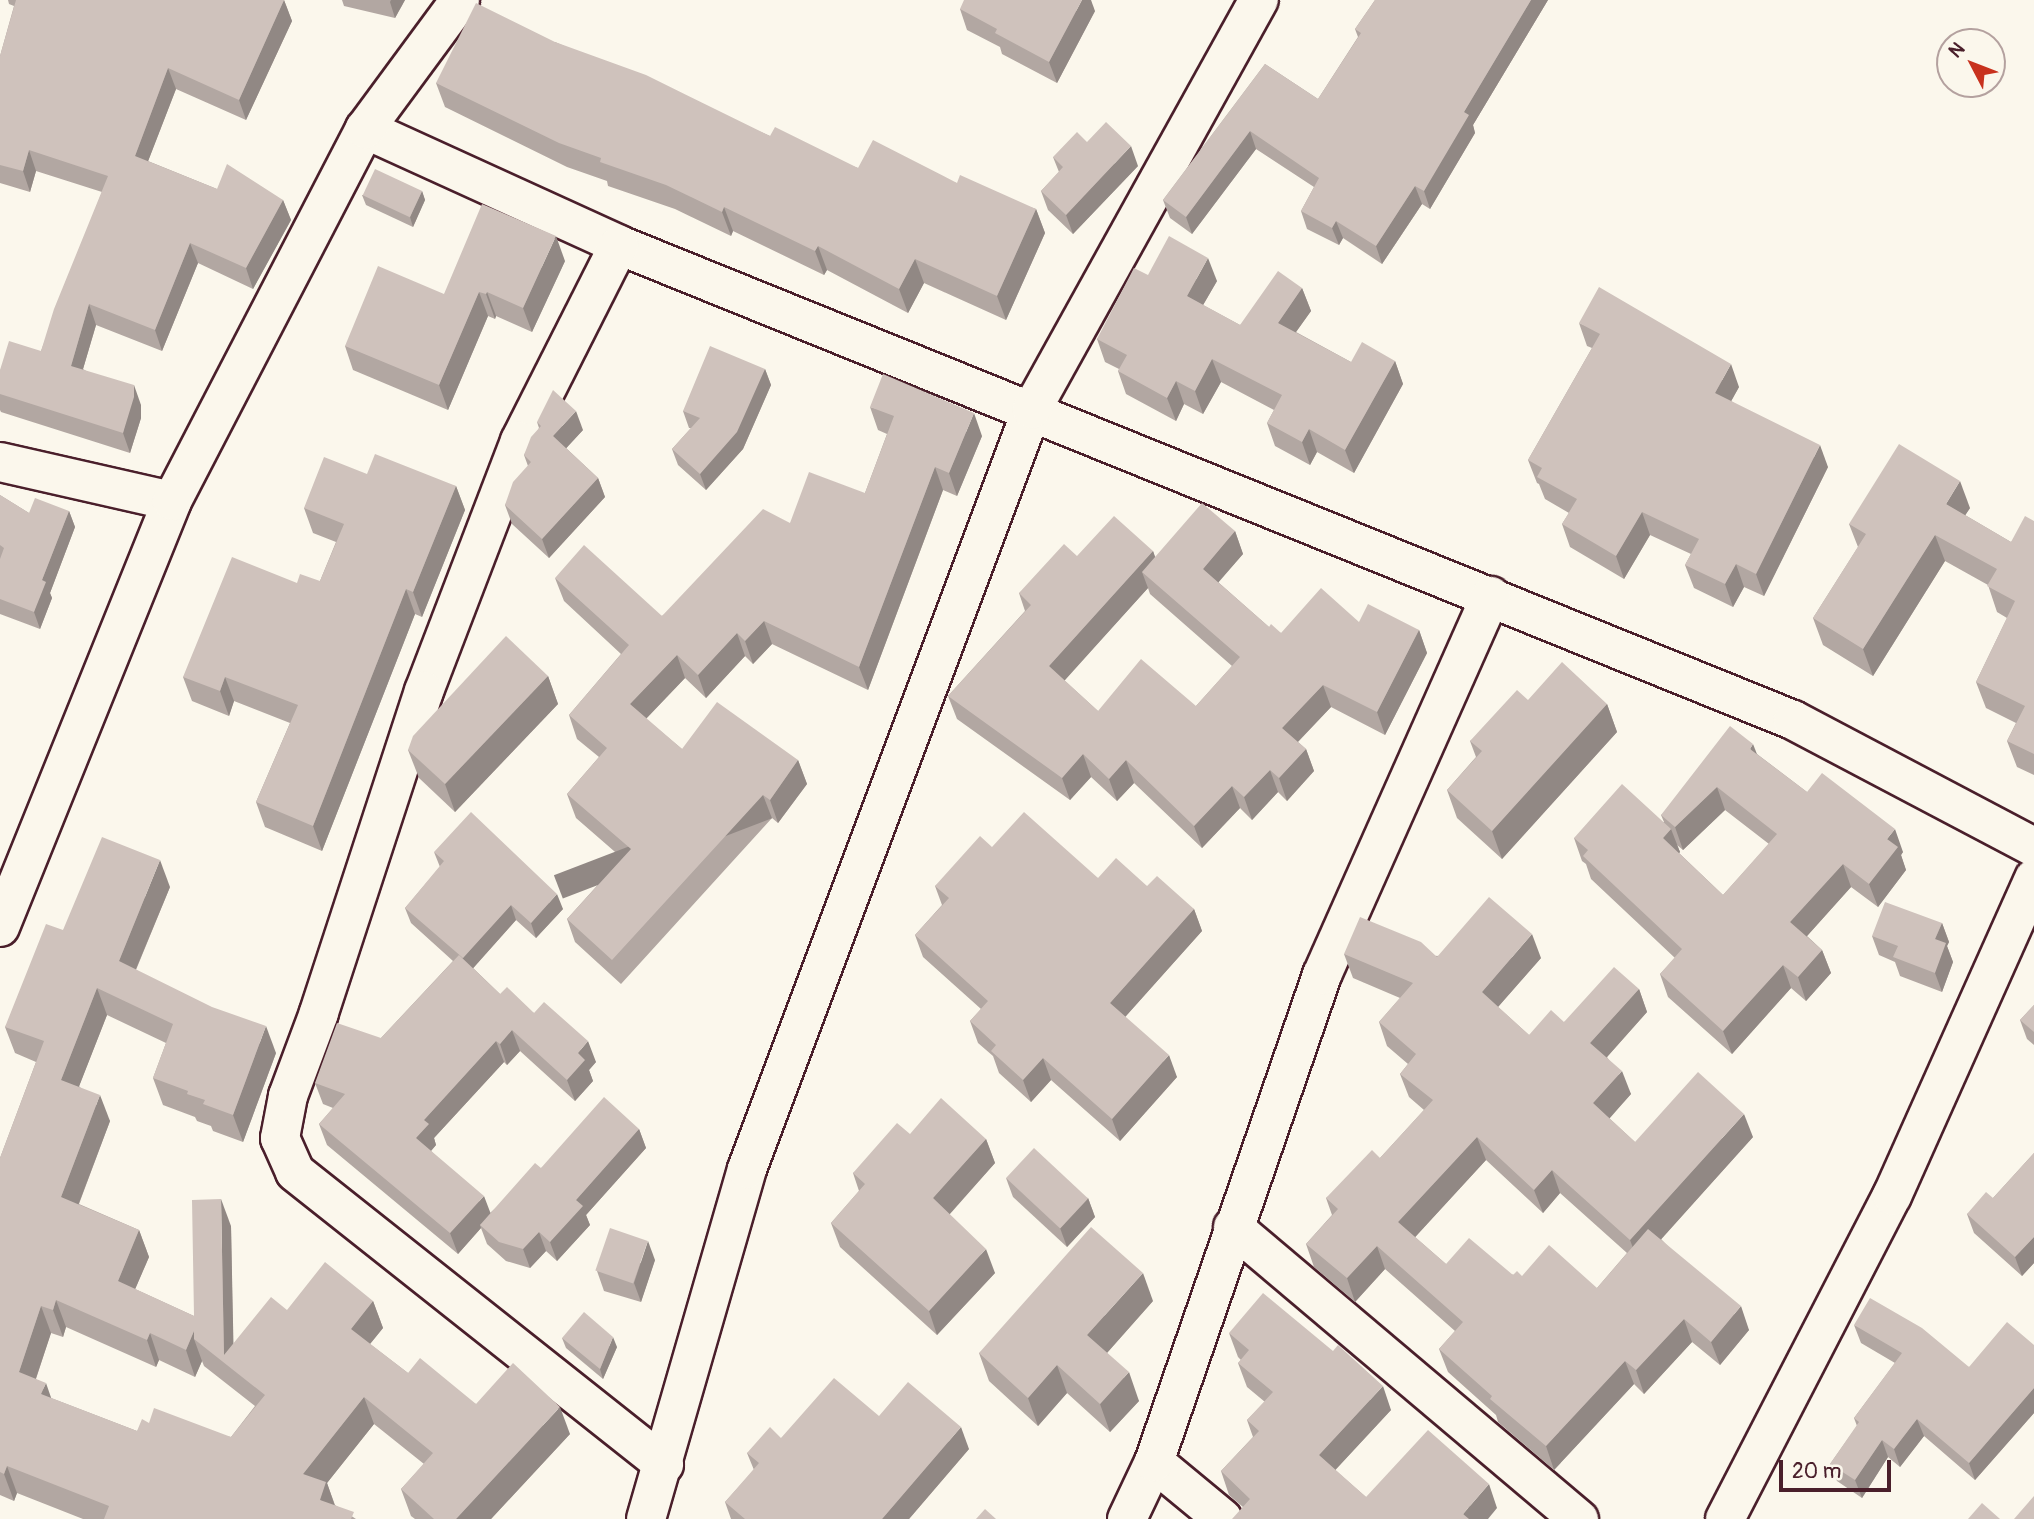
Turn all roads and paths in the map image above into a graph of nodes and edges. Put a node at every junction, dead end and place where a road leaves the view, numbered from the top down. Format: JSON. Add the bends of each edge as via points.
{"nodes":[{"id":1,"x":460,"y":0,"type":"edge"},
{"id":2,"x":1259,"y":0,"type":"edge"},
{"id":3,"x":365,"y":129,"type":"junction"},
{"id":4,"x":618,"y":245,"type":"junction"},
{"id":5,"x":1032,"y":410,"type":"junction"},
{"id":6,"x":0,"y":462,"type":"edge"},
{"id":7,"x":172,"y":501,"type":"junction"},
{"id":8,"x":1491,"y":596,"type":"junction"},
{"id":9,"x":2034,"y":847,"type":"edge"},
{"id":10,"x":2034,"y":878,"type":"edge"},
{"id":11,"x":0,"y":927,"type":"edge"},
{"id":12,"x":1233,"y":1227,"type":"junction"},
{"id":13,"x":1154,"y":1462,"type":"junction"},
{"id":14,"x":664,"y":1464,"type":"junction"},
{"id":15,"x":646,"y":1519,"type":"edge"},
{"id":16,"x":1127,"y":1519,"type":"edge"},
{"id":17,"x":1223,"y":1519,"type":"edge"},
{"id":18,"x":1579,"y":1519,"type":"edge"},
{"id":19,"x":1725,"y":1519,"type":"edge"}],
"edges":[{"from":1,"to":3,"type":"street"},
{"from":2,"to":5,"type":"street"},
{"from":3,"to":4,"type":"street"},
{"from":3,"to":7,"type":"street"},
{"from":4,"to":5,"type":"street"},
{"from":4,"to":14,"type":"street","via":[[520,441],[424,691],[288,1096],[280,1138],[295,1172]]},
{"from":5,"to":8,"type":"street"},
{"from":5,"to":14,"type":"street","via":[[747,1169]]},
{"from":6,"to":7,"type":"street"},
{"from":7,"to":11,"type":"street"},
{"from":8,"to":9,"type":"street","via":[[1793,720]]},
{"from":8,"to":12,"type":"street","via":[[1322,975]]},
{"from":10,"to":19,"type":"street","via":[[1892,1196]]},
{"from":12,"to":13,"type":"street"},
{"from":12,"to":18,"type":"street"},
{"from":13,"to":16,"type":"street"},
{"from":13,"to":17,"type":"street"},
{"from":14,"to":15,"type":"street"}]}
